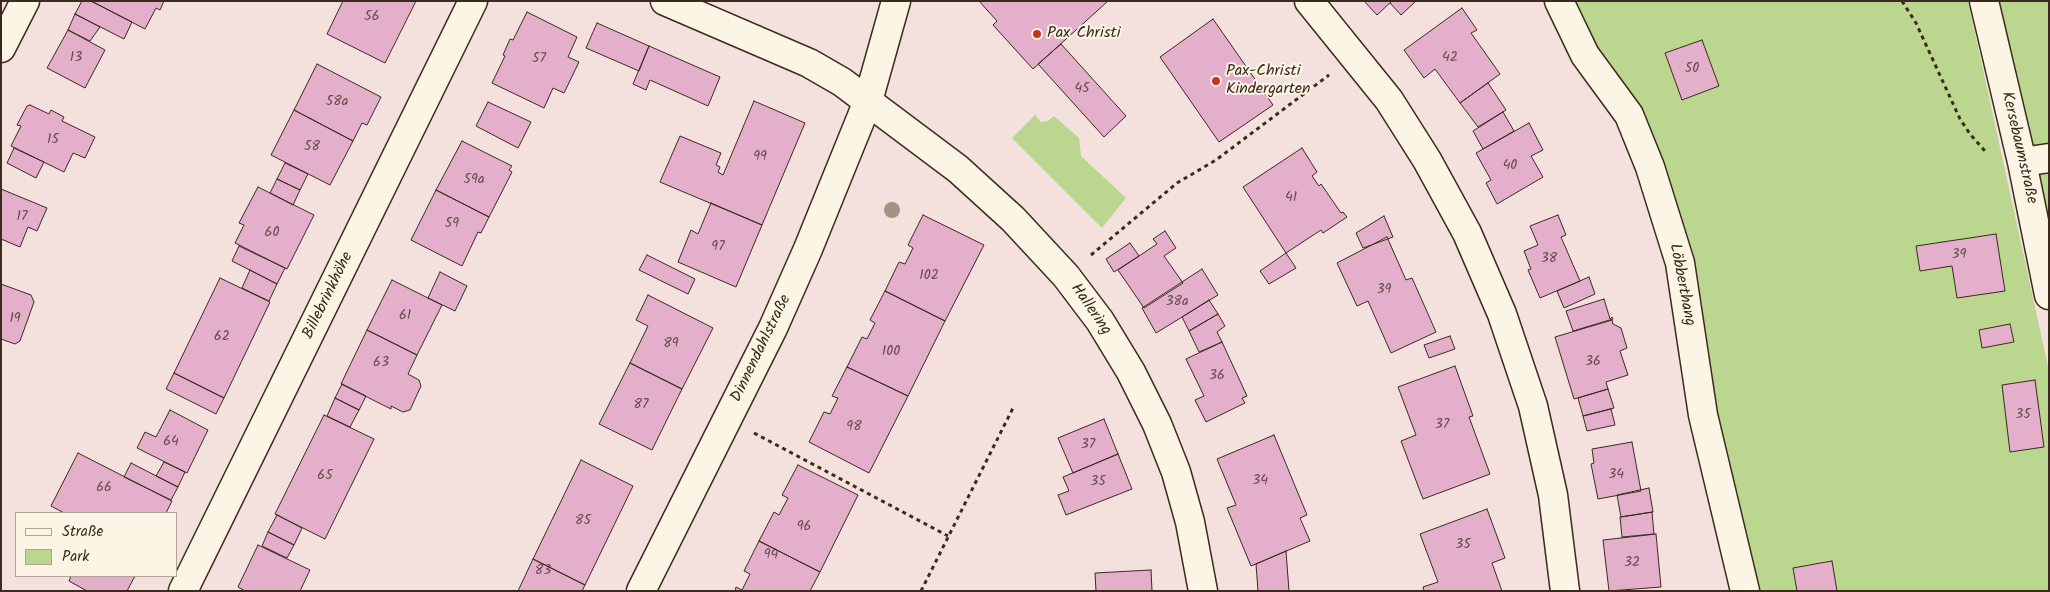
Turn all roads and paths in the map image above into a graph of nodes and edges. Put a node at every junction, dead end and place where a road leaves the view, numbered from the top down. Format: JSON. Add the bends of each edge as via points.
{"nodes":[{"id":1,"x":25,"y":1,"type":"edge"},
{"id":2,"x":473,"y":1,"type":"edge"},
{"id":3,"x":665,"y":1,"type":"edge"},
{"id":4,"x":896,"y":1,"type":"edge"},
{"id":5,"x":1309,"y":1,"type":"edge"},
{"id":6,"x":1559,"y":1,"type":"edge"},
{"id":7,"x":1902,"y":1,"type":"edge"},
{"id":8,"x":1984,"y":1,"type":"edge"},
{"id":9,"x":1,"y":48,"type":"edge"},
{"id":10,"x":1355,"y":55,"type":"junction"},
{"id":11,"x":868,"y":101,"type":"junction"},
{"id":12,"x":2049,"y":158,"type":"edge"},
{"id":13,"x":2022,"y":162,"type":"junction"},
{"id":14,"x":1066,"y":276,"type":"junction"},
{"id":15,"x":2049,"y":295,"type":"edge"},
{"id":16,"x":1012,"y":408,"type":"dead end"},
{"id":17,"x":728,"y":419,"type":"junction"},
{"id":18,"x":948,"y":536,"type":"junction"},
{"id":19,"x":183,"y":591,"type":"edge"},
{"id":20,"x":641,"y":591,"type":"edge"},
{"id":21,"x":921,"y":591,"type":"edge"},
{"id":22,"x":1203,"y":591,"type":"edge"},
{"id":23,"x":1565,"y":591,"type":"edge"},
{"id":24,"x":1745,"y":591,"type":"edge"}],
"edges":[{"from":1,"to":9,"type":"street"},
{"from":2,"to":19,"type":"street","name":"Billebrinkhöhe"},
{"from":3,"to":11,"type":"street","via":[[809,63]]},
{"from":4,"to":11,"type":"street","name":"Dinnendahlstraße"},
{"from":5,"to":10,"type":"street"},
{"from":6,"to":24,"type":"street","name":"Löbberthang","via":[[1585,55],[1629,115],[1650,167],[1680,263],[1703,415]]},
{"from":7,"to":13,"type":"path","via":[[1970,134],[1994,159],[2008,164]]},
{"from":8,"to":13,"type":"street","name":"Kersebaumstraße"},
{"from":10,"to":14,"type":"path","via":[[1216,160],[1177,183]]},
{"from":10,"to":23,"type":"street","via":[[1389,100],[1427,160],[1467,234],[1502,314],[1533,406],[1553,495]]},
{"from":11,"to":14,"type":"street","name":"Hallering","via":[[958,169],[1013,219]]},
{"from":11,"to":17,"type":"street","name":"Dinnendahlstraße","via":[[808,249]]},
{"from":12,"to":13,"type":"street"},
{"from":13,"to":15,"type":"street","name":"Kersebaumstraße"},
{"from":14,"to":22,"type":"street","name":"Hallering","via":[[1100,321],[1157,424],[1176,472],[1190,522]]},
{"from":16,"to":18,"type":"path"},
{"from":17,"to":18,"type":"path"},
{"from":17,"to":20,"type":"street","name":"Dinnendahlstraße"},
{"from":18,"to":21,"type":"path"}]}
